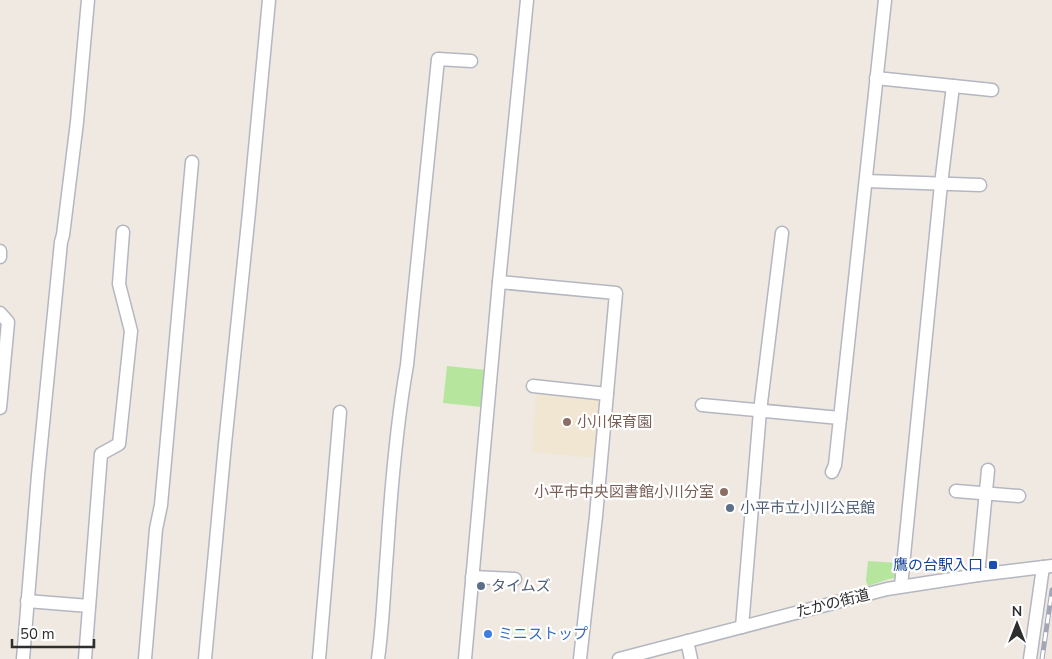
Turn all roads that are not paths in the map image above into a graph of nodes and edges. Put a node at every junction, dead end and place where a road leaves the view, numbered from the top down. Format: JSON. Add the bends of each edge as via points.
{"nodes":[{"id":1,"x":88,"y":0,"type":"edge"},
{"id":2,"x":269,"y":0,"type":"edge"},
{"id":3,"x":527,"y":0,"type":"edge"},
{"id":4,"x":885,"y":0,"type":"edge"},
{"id":5,"x":471,"y":62,"type":"dead end"},
{"id":6,"x":876,"y":78,"type":"junction"},
{"id":7,"x":952,"y":86,"type":"junction"},
{"id":8,"x":992,"y":90,"type":"dead end"},
{"id":9,"x":192,"y":162,"type":"dead end"},
{"id":10,"x":866,"y":181,"type":"junction"},
{"id":11,"x":942,"y":184,"type":"junction"},
{"id":12,"x":980,"y":185,"type":"dead end"},
{"id":13,"x":122,"y":232,"type":"dead end"},
{"id":14,"x":782,"y":233,"type":"dead end"},
{"id":15,"x":0,"y":251,"type":"edge"},
{"id":16,"x":0,"y":257,"type":"edge"},
{"id":17,"x":499,"y":282,"type":"junction"},
{"id":18,"x":0,"y":313,"type":"edge"},
{"id":19,"x":533,"y":386,"type":"dead end"},
{"id":20,"x":607,"y":394,"type":"junction"},
{"id":21,"x":702,"y":405,"type":"dead end"},
{"id":22,"x":0,"y":408,"type":"edge"},
{"id":23,"x":760,"y":411,"type":"junction"},
{"id":24,"x":340,"y":412,"type":"dead end"},
{"id":25,"x":840,"y":418,"type":"junction"},
{"id":26,"x":988,"y":470,"type":"dead end"},
{"id":27,"x":832,"y":472,"type":"dead end"},
{"id":28,"x":956,"y":491,"type":"dead end"},
{"id":29,"x":985,"y":493,"type":"junction"},
{"id":30,"x":1019,"y":496,"type":"dead end"},
{"id":31,"x":1048,"y":567,"type":"edge"},
{"id":32,"x":978,"y":575,"type":"junction"},
{"id":33,"x":472,"y":577,"type":"junction"},
{"id":34,"x":514,"y":579,"type":"dead end"},
{"id":35,"x":901,"y":586,"type":"junction"},
{"id":36,"x":28,"y":601,"type":"junction"},
{"id":37,"x":89,"y":606,"type":"junction"},
{"id":38,"x":742,"y":627,"type":"junction"},
{"id":39,"x":687,"y":641,"type":"junction"},
{"id":40,"x":23,"y":659,"type":"edge"},
{"id":41,"x":86,"y":659,"type":"edge"},
{"id":42,"x":145,"y":659,"type":"edge"},
{"id":43,"x":205,"y":659,"type":"edge"},
{"id":44,"x":319,"y":659,"type":"edge"},
{"id":45,"x":378,"y":659,"type":"edge"},
{"id":46,"x":465,"y":659,"type":"edge"},
{"id":47,"x":580,"y":659,"type":"edge"},
{"id":48,"x":618,"y":659,"type":"edge"},
{"id":49,"x":690,"y":659,"type":"edge"},
{"id":50,"x":1030,"y":659,"type":"edge"}],
"edges":[{"from":1,"to":36,"type":"street","via":[[58,271]]},
{"from":2,"to":43,"type":"street"},
{"from":3,"to":17,"type":"street"},
{"from":4,"to":6,"type":"street"},
{"from":5,"to":45,"type":"street","via":[[438,59],[399,416]]},
{"from":6,"to":7,"type":"street"},
{"from":6,"to":10,"type":"street"},
{"from":7,"to":8,"type":"street"},
{"from":7,"to":11,"type":"street"},
{"from":9,"to":42,"type":"street"},
{"from":10,"to":11,"type":"street"},
{"from":10,"to":25,"type":"street"},
{"from":11,"to":12,"type":"street"},
{"from":11,"to":35,"type":"street"},
{"from":13,"to":37,"type":"street","via":[[119,284],[131,331],[119,444],[101,454]]},
{"from":14,"to":23,"type":"street"},
{"from":15,"to":16,"type":"street"},
{"from":17,"to":20,"type":"street","via":[[616,293]]},
{"from":17,"to":33,"type":"street"},
{"from":18,"to":22,"type":"street","via":[[8,322]]},
{"from":19,"to":20,"type":"street"},
{"from":20,"to":47,"type":"street"},
{"from":21,"to":23,"type":"street"},
{"from":23,"to":25,"type":"street"},
{"from":23,"to":38,"type":"street"},
{"from":24,"to":44,"type":"street","via":[[334,450]]},
{"from":25,"to":27,"type":"street"},
{"from":26,"to":29,"type":"street"},
{"from":28,"to":29,"type":"street"},
{"from":29,"to":30,"type":"street"},
{"from":29,"to":32,"type":"street"},
{"from":31,"to":32,"type":"street","name":"たかの街道"},
{"from":31,"to":50,"type":"street"},
{"from":32,"to":35,"type":"street","name":"たかの街道"},
{"from":33,"to":34,"type":"street"},
{"from":33,"to":46,"type":"street"},
{"from":35,"to":38,"type":"street","name":"たかの街道"},
{"from":36,"to":37,"type":"street"},
{"from":36,"to":40,"type":"street"},
{"from":37,"to":41,"type":"street"},
{"from":38,"to":39,"type":"street","name":"たかの街道"},
{"from":39,"to":48,"type":"street","name":"たかの街道"},
{"from":39,"to":49,"type":"street"}]}
